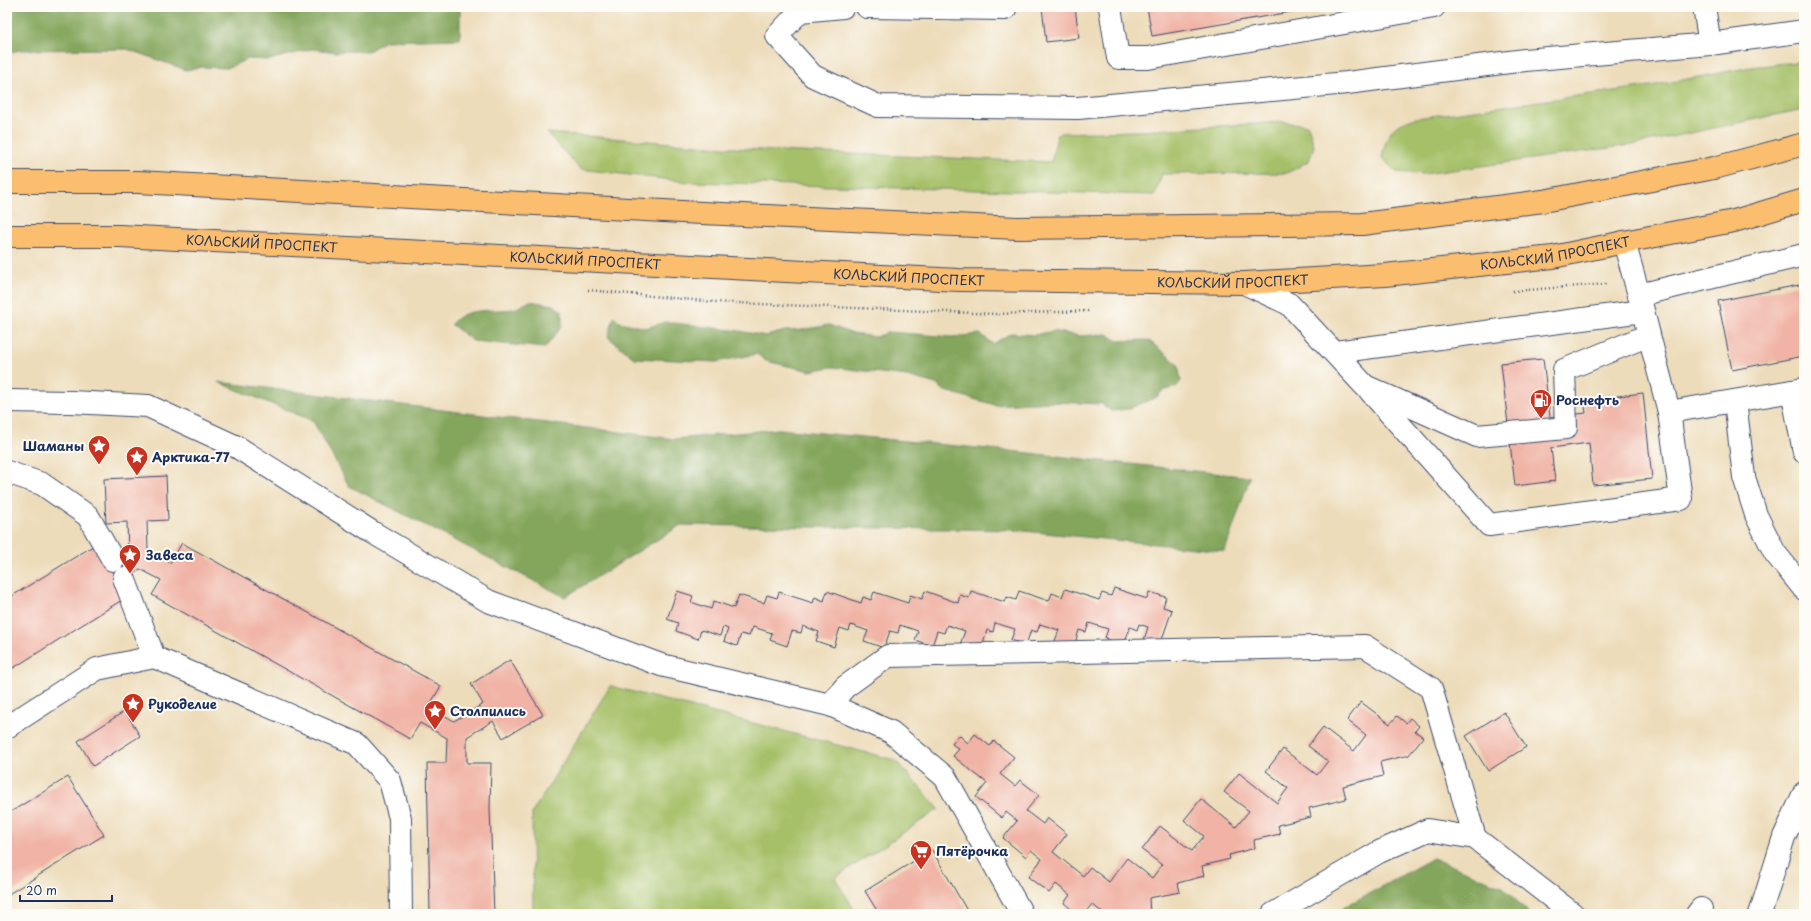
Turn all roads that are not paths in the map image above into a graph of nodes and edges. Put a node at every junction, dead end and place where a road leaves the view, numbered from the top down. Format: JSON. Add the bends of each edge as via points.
{"nodes":[{"id":1,"x":843,"y":7,"type":"edge"},
{"id":2,"x":867,"y":7,"type":"edge"},
{"id":3,"x":1005,"y":7,"type":"edge"},
{"id":4,"x":1110,"y":7,"type":"edge"},
{"id":5,"x":1434,"y":7,"type":"edge"},
{"id":6,"x":1704,"y":7,"type":"edge"},
{"id":7,"x":925,"y":8,"type":"edge"},
{"id":8,"x":1804,"y":31,"type":"edge"},
{"id":9,"x":1710,"y":44,"type":"junction"},
{"id":10,"x":1804,"y":144,"type":"edge"},
{"id":11,"x":7,"y":182,"type":"edge"},
{"id":12,"x":1804,"y":200,"type":"edge"},
{"id":13,"x":7,"y":236,"type":"edge"},
{"id":14,"x":1624,"y":242,"type":"junction"},
{"id":15,"x":1804,"y":256,"type":"edge"},
{"id":16,"x":1244,"y":283,"type":"junction"},
{"id":17,"x":1641,"y":303,"type":"junction"},
{"id":18,"x":1648,"y":336,"type":"junction"},
{"id":19,"x":1334,"y":352,"type":"junction"},
{"id":20,"x":1365,"y":386,"type":"junction"},
{"id":21,"x":1798,"y":390,"type":"edge"},
{"id":22,"x":7,"y":401,"type":"edge"},
{"id":23,"x":1736,"y":401,"type":"junction"},
{"id":24,"x":1669,"y":412,"type":"junction"},
{"id":25,"x":1804,"y":452,"type":"edge"},
{"id":26,"x":7,"y":472,"type":"edge"},
{"id":27,"x":113,"y":560,"type":"dead end"},
{"id":28,"x":124,"y":578,"type":"dead end"},
{"id":29,"x":1804,"y":589,"type":"edge"},
{"id":30,"x":154,"y":657,"type":"junction"},
{"id":31,"x":830,"y":705,"type":"junction"},
{"id":32,"x":7,"y":727,"type":"edge"},
{"id":33,"x":1804,"y":793,"type":"edge"},
{"id":34,"x":1475,"y":838,"type":"junction"},
{"id":35,"x":401,"y":914,"type":"edge"},
{"id":36,"x":1022,"y":914,"type":"edge"},
{"id":37,"x":1273,"y":914,"type":"edge"},
{"id":38,"x":1572,"y":914,"type":"edge"},
{"id":39,"x":1760,"y":914,"type":"edge"}],
"edges":[{"from":1,"to":9,"type":"street","via":[[800,11],[777,36],[813,76],[878,106],[1078,108],[1347,82],[1525,60]]},
{"from":2,"to":7,"type":"street"},
{"from":3,"to":7,"type":"street"},
{"from":4,"to":5,"type":"street","via":[[1118,58],[1148,58]]},
{"from":6,"to":9,"type":"street"},
{"from":8,"to":9,"type":"street"},
{"from":10,"to":11,"type":"main road","via":[[1714,168],[1543,201],[1362,224],[1017,228],[138,182]]},
{"from":12,"to":14,"type":"main road","name":"КОЛЬСКИЙ ПРОСПЕКТ","via":[[1734,221]]},
{"from":13,"to":16,"type":"main road","name":"КОЛЬСКИЙ ПРОСПЕКТ","via":[[120,236],[960,280]]},
{"from":14,"to":16,"type":"main road","name":"КОЛЬСКИЙ ПРОСПЕКТ","via":[[1553,257],[1385,275]]},
{"from":14,"to":17,"type":"street"},
{"from":15,"to":17,"type":"street"},
{"from":16,"to":19,"type":"street","via":[[1289,304]]},
{"from":17,"to":18,"type":"street"},
{"from":17,"to":19,"type":"street"},
{"from":18,"to":20,"type":"street","via":[[1564,370],[1566,428],[1477,436]]},
{"from":18,"to":24,"type":"street"},
{"from":19,"to":20,"type":"street"},
{"from":20,"to":24,"type":"street","via":[[1489,525],[1681,499]]},
{"from":21,"to":23,"type":"street"},
{"from":21,"to":25,"type":"street"},
{"from":22,"to":31,"type":"street","via":[[148,406],[237,447],[488,601],[661,665]]},
{"from":23,"to":24,"type":"street"},
{"from":23,"to":29,"type":"street","via":[[1744,477],[1756,515],[1775,553]]},
{"from":26,"to":27,"type":"street","via":[[42,484],[88,516]]},
{"from":28,"to":30,"type":"street"},
{"from":30,"to":32,"type":"street","via":[[97,669]]},
{"from":30,"to":35,"type":"street","via":[[357,744],[390,781],[400,818]]},
{"from":31,"to":34,"type":"street","via":[[845,687],[888,656],[1366,646],[1431,688]]},
{"from":31,"to":36,"type":"street","via":[[891,732],[945,778]]},
{"from":33,"to":39,"type":"street","via":[[1784,837]]},
{"from":34,"to":37,"type":"street","via":[[1428,830],[1379,852]]},
{"from":34,"to":38,"type":"street"}]}
